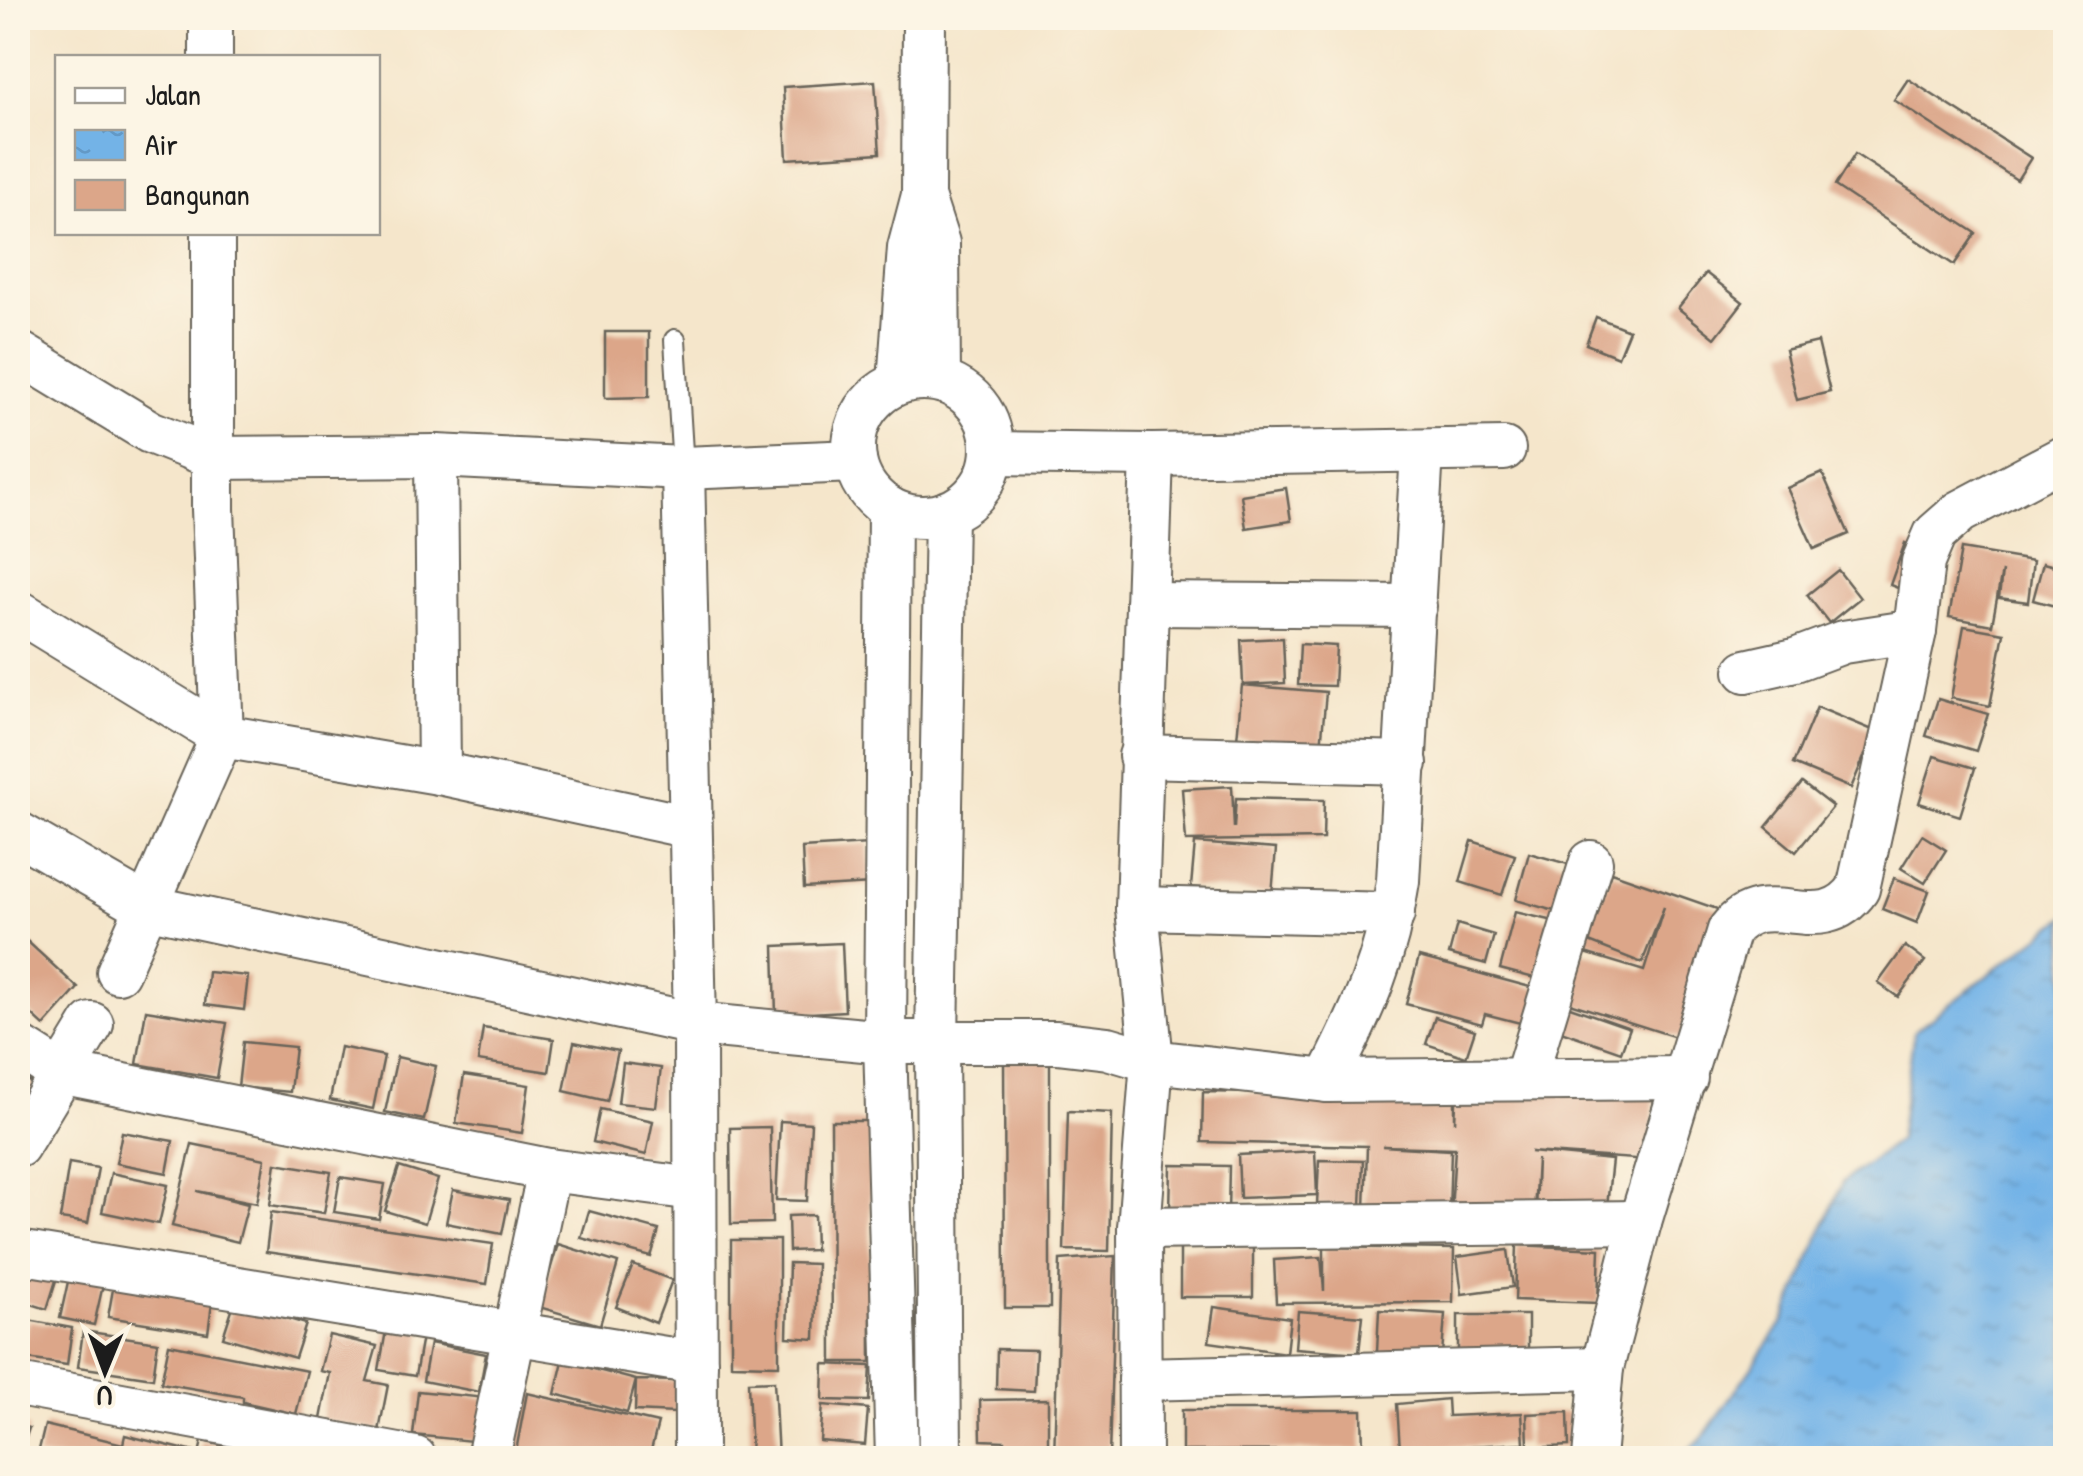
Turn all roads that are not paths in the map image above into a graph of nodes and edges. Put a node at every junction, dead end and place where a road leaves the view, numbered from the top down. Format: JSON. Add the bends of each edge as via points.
{"nodes":[{"id":1,"x":211,"y":18,"type":"edge"},
{"id":2,"x":924,"y":18,"type":"edge"},
{"id":3,"x":211,"y":55,"type":"edge"},
{"id":4,"x":213,"y":235,"type":"edge"},
{"id":5,"x":675,"y":340,"type":"dead end"},
{"id":6,"x":18,"y":352,"type":"edge"},
{"id":7,"x":919,"y":381,"type":"junction"},
{"id":8,"x":1504,"y":448,"type":"dead end"},
{"id":9,"x":1422,"y":451,"type":"junction"},
{"id":10,"x":992,"y":453,"type":"junction"},
{"id":11,"x":1152,"y":455,"type":"junction"},
{"id":12,"x":436,"y":456,"type":"junction"},
{"id":13,"x":2066,"y":456,"type":"edge"},
{"id":14,"x":214,"y":458,"type":"junction"},
{"id":15,"x":855,"y":461,"type":"junction"},
{"id":16,"x":683,"y":468,"type":"junction"},
{"id":17,"x":889,"y":508,"type":"junction"},
{"id":18,"x":946,"y":512,"type":"junction"},
{"id":19,"x":1147,"y":604,"type":"junction"},
{"id":20,"x":1415,"y":606,"type":"junction"},
{"id":21,"x":18,"y":612,"type":"edge"},
{"id":22,"x":1915,"y":631,"type":"junction"},
{"id":23,"x":1746,"y":671,"type":"dead end"},
{"id":24,"x":222,"y":736,"type":"junction"},
{"id":25,"x":1140,"y":756,"type":"junction"},
{"id":26,"x":1406,"y":764,"type":"junction"},
{"id":27,"x":439,"y":773,"type":"junction"},
{"id":28,"x":690,"y":827,"type":"junction"},
{"id":29,"x":18,"y":833,"type":"edge"},
{"id":30,"x":1592,"y":862,"type":"dead end"},
{"id":31,"x":145,"y":906,"type":"junction"},
{"id":32,"x":1137,"y":908,"type":"junction"},
{"id":33,"x":1393,"y":914,"type":"junction"},
{"id":34,"x":118,"y":972,"type":"dead end"},
{"id":35,"x":92,"y":1024,"type":"dead end"},
{"id":36,"x":695,"y":1024,"type":"junction"},
{"id":37,"x":937,"y":1041,"type":"junction"},
{"id":38,"x":885,"y":1042,"type":"junction"},
{"id":39,"x":18,"y":1046,"type":"edge"},
{"id":40,"x":1152,"y":1061,"type":"junction"},
{"id":41,"x":59,"y":1072,"type":"junction"},
{"id":42,"x":1526,"y":1076,"type":"junction"},
{"id":43,"x":1686,"y":1078,"type":"junction"},
{"id":44,"x":1327,"y":1081,"type":"junction"},
{"id":45,"x":18,"y":1146,"type":"edge"},
{"id":46,"x":549,"y":1170,"type":"junction"},
{"id":47,"x":694,"y":1190,"type":"junction"},
{"id":48,"x":1640,"y":1222,"type":"junction"},
{"id":49,"x":1139,"y":1228,"type":"junction"},
{"id":50,"x":18,"y":1252,"type":"edge"},
{"id":51,"x":514,"y":1333,"type":"junction"},
{"id":52,"x":696,"y":1363,"type":"junction"},
{"id":53,"x":1602,"y":1368,"type":"junction"},
{"id":54,"x":1139,"y":1378,"type":"junction"},
{"id":55,"x":18,"y":1386,"type":"edge"},
{"id":56,"x":415,"y":1458,"type":"edge"},
{"id":57,"x":488,"y":1458,"type":"edge"},
{"id":58,"x":696,"y":1458,"type":"edge"},
{"id":59,"x":897,"y":1458,"type":"edge"},
{"id":60,"x":940,"y":1458,"type":"edge"},
{"id":61,"x":1140,"y":1458,"type":"edge"},
{"id":62,"x":1594,"y":1458,"type":"edge"}],
"edges":[{"from":1,"to":3,"type":"street"},
{"from":2,"to":7,"type":"street","via":[[923,195],[909,248]]},
{"from":4,"to":14,"type":"street"},
{"from":5,"to":16,"type":"lane"},
{"from":6,"to":14,"type":"street","via":[[150,432]]},
{"from":7,"to":10,"type":"street","via":[[973,399],[991,434]]},
{"from":7,"to":15,"type":"street","via":[[868,405],[854,442]]},
{"from":8,"to":9,"type":"street"},
{"from":9,"to":11,"type":"street"},
{"from":9,"to":20,"type":"street"},
{"from":10,"to":11,"type":"street"},
{"from":10,"to":18,"type":"street","via":[[978,490]]},
{"from":11,"to":19,"type":"street"},
{"from":12,"to":14,"type":"street"},
{"from":12,"to":16,"type":"street"},
{"from":12,"to":27,"type":"street"},
{"from":13,"to":22,"type":"street","via":[[1960,512],[1935,534],[1922,562]]},
{"from":14,"to":24,"type":"street"},
{"from":15,"to":16,"type":"street"},
{"from":15,"to":17,"type":"street","via":[[862,480]]},
{"from":16,"to":28,"type":"street"},
{"from":17,"to":18,"type":"street","via":[[927,517]]},
{"from":17,"to":38,"type":"street"},
{"from":18,"to":37,"type":"street"},
{"from":19,"to":20,"type":"street"},
{"from":19,"to":25,"type":"street"},
{"from":20,"to":26,"type":"street"},
{"from":21,"to":24,"type":"street"},
{"from":22,"to":23,"type":"street","via":[[1844,642]]},
{"from":22,"to":43,"type":"street","via":[[1858,889],[1847,905],[1828,914],[1741,914],[1729,930]]},
{"from":24,"to":27,"type":"street"},
{"from":24,"to":31,"type":"street"},
{"from":25,"to":26,"type":"street"},
{"from":25,"to":32,"type":"street"},
{"from":26,"to":33,"type":"street"},
{"from":27,"to":28,"type":"street"},
{"from":28,"to":36,"type":"street"},
{"from":29,"to":31,"type":"street"},
{"from":30,"to":42,"type":"street"},
{"from":31,"to":34,"type":"street"},
{"from":31,"to":36,"type":"street"},
{"from":32,"to":33,"type":"street"},
{"from":32,"to":40,"type":"street"},
{"from":33,"to":44,"type":"street","via":[[1374,987]]},
{"from":35,"to":41,"type":"street"},
{"from":36,"to":38,"type":"street"},
{"from":36,"to":47,"type":"street"},
{"from":37,"to":38,"type":"street"},
{"from":37,"to":40,"type":"street","via":[[1057,1042]]},
{"from":37,"to":60,"type":"street"},
{"from":38,"to":59,"type":"street"},
{"from":39,"to":41,"type":"street"},
{"from":40,"to":44,"type":"street"},
{"from":40,"to":49,"type":"street"},
{"from":41,"to":45,"type":"street"},
{"from":41,"to":46,"type":"street"},
{"from":42,"to":43,"type":"street"},
{"from":42,"to":44,"type":"street"},
{"from":43,"to":48,"type":"street"},
{"from":46,"to":47,"type":"street"},
{"from":46,"to":51,"type":"street"},
{"from":47,"to":52,"type":"street"},
{"from":48,"to":49,"type":"street"},
{"from":48,"to":53,"type":"street"},
{"from":49,"to":54,"type":"street"},
{"from":50,"to":51,"type":"street"},
{"from":51,"to":52,"type":"street"},
{"from":51,"to":57,"type":"street"},
{"from":52,"to":58,"type":"street"},
{"from":53,"to":54,"type":"street"},
{"from":53,"to":62,"type":"street"},
{"from":54,"to":61,"type":"street"},
{"from":55,"to":56,"type":"street"}]}
